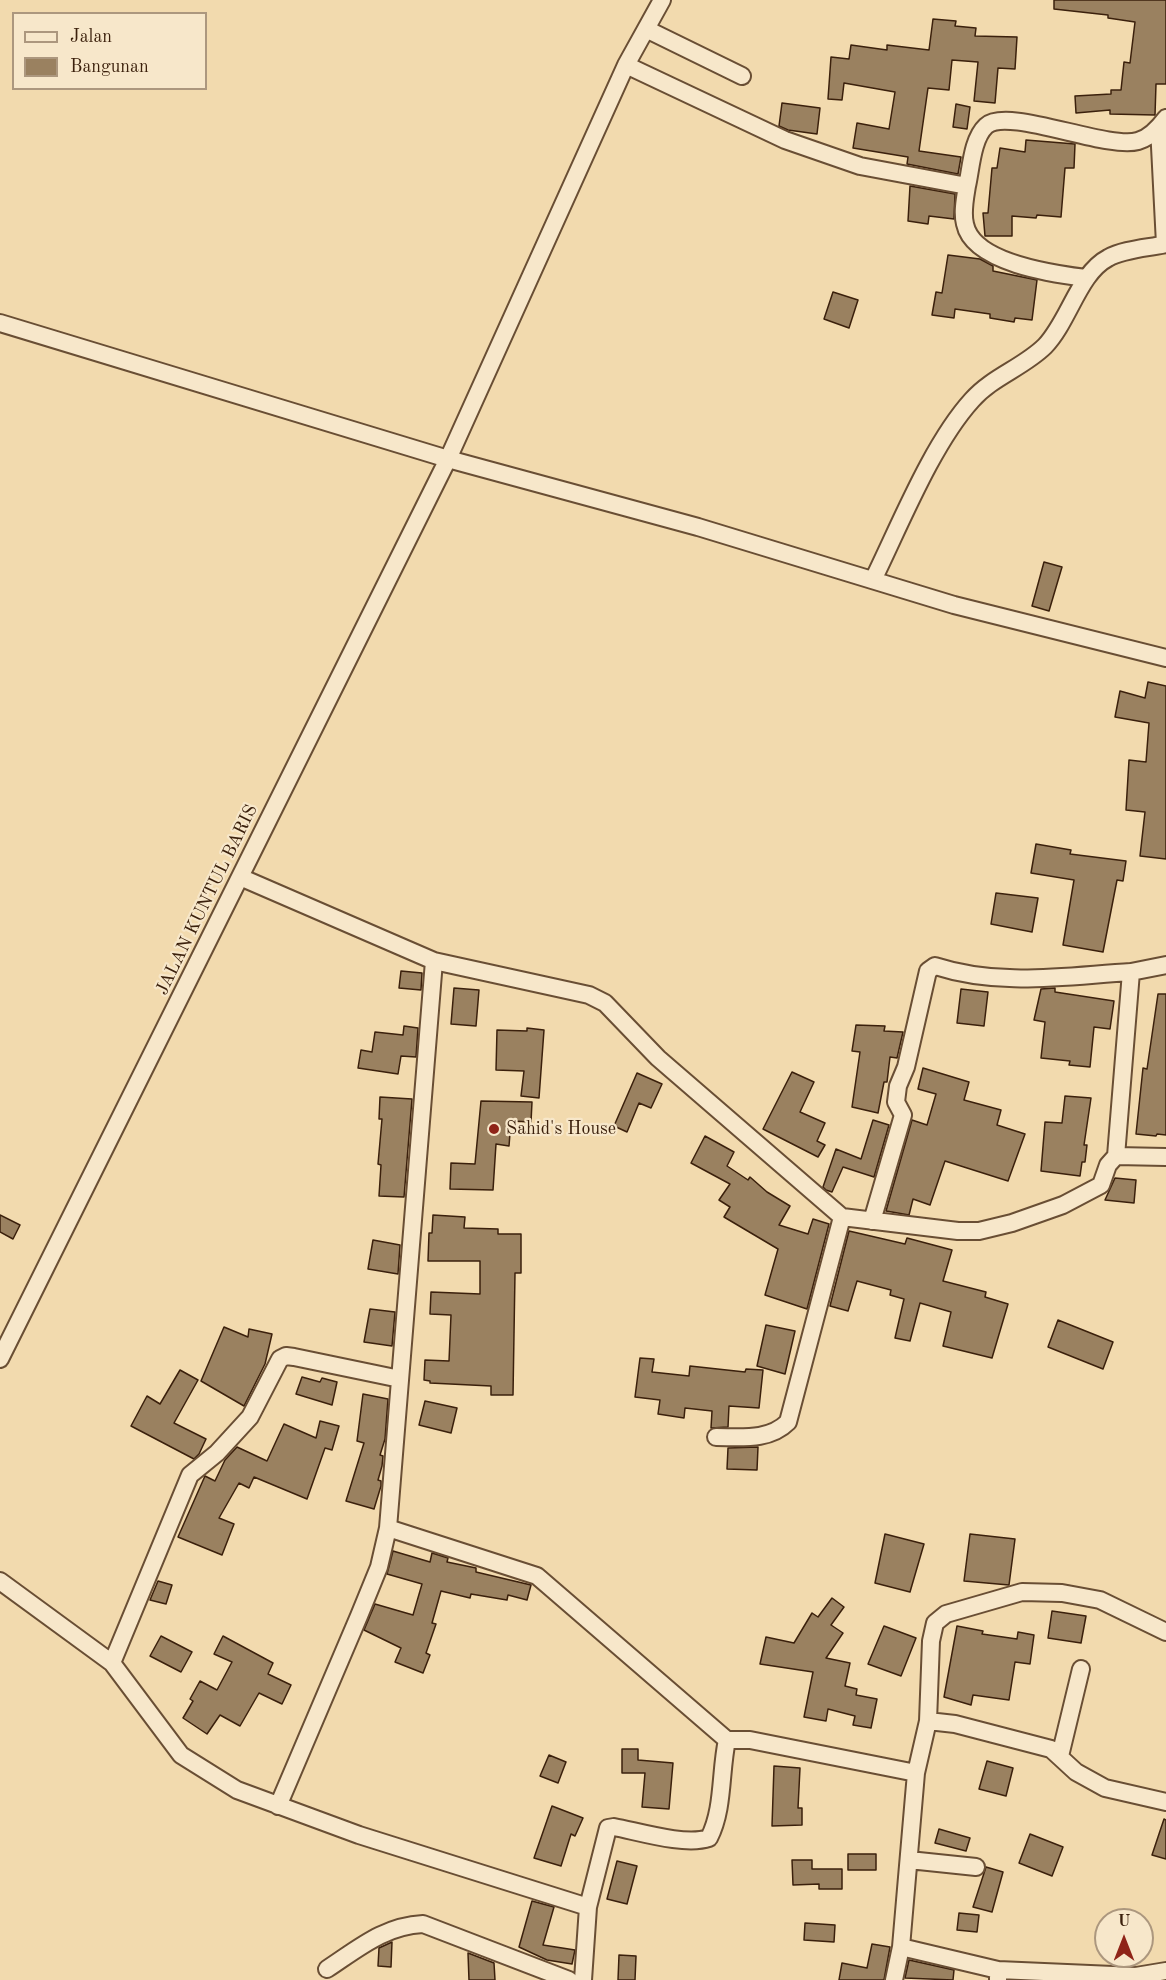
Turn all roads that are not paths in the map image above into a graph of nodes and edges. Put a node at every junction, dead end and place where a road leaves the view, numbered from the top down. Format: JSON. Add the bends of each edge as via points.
{"nodes":[{"id":1,"x":662,"y":0,"type":"edge"},
{"id":2,"x":646,"y":29,"type":"junction"},
{"id":3,"x":626,"y":65,"type":"junction"},
{"id":4,"x":742,"y":76,"type":"dead end"},
{"id":5,"x":1162,"y":122,"type":"edge"},
{"id":6,"x":967,"y":186,"type":"junction"},
{"id":7,"x":1165,"y":244,"type":"edge"},
{"id":8,"x":1086,"y":278,"type":"junction"},
{"id":9,"x":0,"y":323,"type":"edge"},
{"id":10,"x":448,"y":459,"type":"junction"},
{"id":11,"x":873,"y":580,"type":"junction"},
{"id":12,"x":1166,"y":658,"type":"edge"},
{"id":13,"x":240,"y":877,"type":"junction"},
{"id":14,"x":434,"y":962,"type":"junction"},
{"id":15,"x":1166,"y":965,"type":"edge"},
{"id":16,"x":1131,"y":972,"type":"junction"},
{"id":17,"x":1116,"y":1156,"type":"junction"},
{"id":18,"x":1166,"y":1157,"type":"edge"},
{"id":19,"x":842,"y":1217,"type":"junction"},
{"id":20,"x":872,"y":1221,"type":"junction"},
{"id":21,"x":0,"y":1359,"type":"edge"},
{"id":22,"x":400,"y":1379,"type":"junction"},
{"id":23,"x":716,"y":1437,"type":"dead end"},
{"id":24,"x":388,"y":1528,"type":"junction"},
{"id":25,"x":0,"y":1581,"type":"edge"},
{"id":26,"x":1166,"y":1632,"type":"edge"},
{"id":27,"x":112,"y":1664,"type":"junction"},
{"id":28,"x":1081,"y":1669,"type":"dead end"},
{"id":29,"x":928,"y":1722,"type":"junction"},
{"id":30,"x":727,"y":1740,"type":"junction"},
{"id":31,"x":1060,"y":1756,"type":"junction"},
{"id":32,"x":916,"y":1773,"type":"junction"},
{"id":33,"x":1166,"y":1802,"type":"edge"},
{"id":34,"x":279,"y":1806,"type":"junction"},
{"id":35,"x":909,"y":1860,"type":"junction"},
{"id":36,"x":976,"y":1867,"type":"dead end"},
{"id":37,"x":588,"y":1907,"type":"junction"},
{"id":38,"x":901,"y":1947,"type":"junction"},
{"id":39,"x":327,"y":1969,"type":"dead end"},
{"id":40,"x":1166,"y":1971,"type":"edge"},
{"id":41,"x":998,"y":1975,"type":"edge"},
{"id":42,"x":569,"y":1980,"type":"edge"},
{"id":43,"x":583,"y":1980,"type":"edge"},
{"id":44,"x":894,"y":1980,"type":"edge"}],
"edges":[{"from":1,"to":2,"type":"street","name":"JALAN KUNTUL BARIS"},
{"from":2,"to":3,"type":"street","name":"JALAN KUNTUL BARIS"},
{"from":2,"to":4,"type":"street"},
{"from":3,"to":6,"type":"street","via":[[785,140],[860,166]]},
{"from":3,"to":10,"type":"street","name":"JALAN KUNTUL BARIS"},
{"from":5,"to":6,"type":"street","via":[[1139,141],[1118,141],[1034,124],[994,121],[985,127],[978,140]]},
{"from":5,"to":7,"type":"street"},
{"from":6,"to":8,"type":"street","via":[[965,224],[983,250],[1008,261]]},
{"from":7,"to":8,"type":"street","via":[[1108,258]]},
{"from":8,"to":11,"type":"street","via":[[1065,321],[1044,347],[972,399],[951,427]]},
{"from":9,"to":10,"type":"street"},
{"from":10,"to":11,"type":"street","via":[[698,527]]},
{"from":10,"to":13,"type":"street","name":"JALAN KUNTUL BARIS"},
{"from":11,"to":12,"type":"street","via":[[954,605]]},
{"from":13,"to":14,"type":"street"},
{"from":13,"to":21,"type":"street","name":"JALAN KUNTUL BARIS"},
{"from":14,"to":19,"type":"street","via":[[589,995],[605,1003],[658,1058]]},
{"from":14,"to":22,"type":"street"},
{"from":15,"to":16,"type":"street"},
{"from":16,"to":17,"type":"street"},
{"from":16,"to":20,"type":"street","via":[[1023,981],[981,977],[934,966],[928,971],[898,1086],[896,1102],[903,1115]]},
{"from":17,"to":18,"type":"street"},
{"from":17,"to":20,"type":"street","via":[[1101,1185],[1063,1205],[1012,1223],[979,1231],[958,1231]]},
{"from":19,"to":20,"type":"street"},
{"from":19,"to":23,"type":"street","via":[[788,1422],[780,1431],[764,1436]]},
{"from":22,"to":24,"type":"street"},
{"from":22,"to":27,"type":"street","via":[[294,1357],[280,1359],[250,1417],[217,1454],[190,1476]]},
{"from":24,"to":30,"type":"street","via":[[537,1576]]},
{"from":24,"to":34,"type":"street","via":[[379,1567]]},
{"from":25,"to":27,"type":"street"},
{"from":26,"to":29,"type":"street","via":[[1100,1600],[1062,1593],[1022,1592],[946,1614],[935,1623],[931,1641]]},
{"from":27,"to":34,"type":"street","via":[[181,1755],[237,1790]]},
{"from":28,"to":31,"type":"street"},
{"from":29,"to":31,"type":"street","via":[[973,1728],[1051,1749]]},
{"from":29,"to":32,"type":"street"},
{"from":30,"to":32,"type":"street","via":[[750,1740]]},
{"from":30,"to":37,"type":"street","via":[[717,1823],[710,1838],[608,1828]]},
{"from":31,"to":33,"type":"street","via":[[1076,1772],[1105,1788]]},
{"from":32,"to":35,"type":"street"},
{"from":34,"to":37,"type":"street"},
{"from":35,"to":36,"type":"street"},
{"from":35,"to":38,"type":"street"},
{"from":37,"to":43,"type":"street"},
{"from":38,"to":41,"type":"street"},
{"from":38,"to":44,"type":"street"},
{"from":39,"to":42,"type":"street","via":[[379,1934],[423,1924]]},
{"from":40,"to":41,"type":"street","via":[[1136,1976]]}]}
